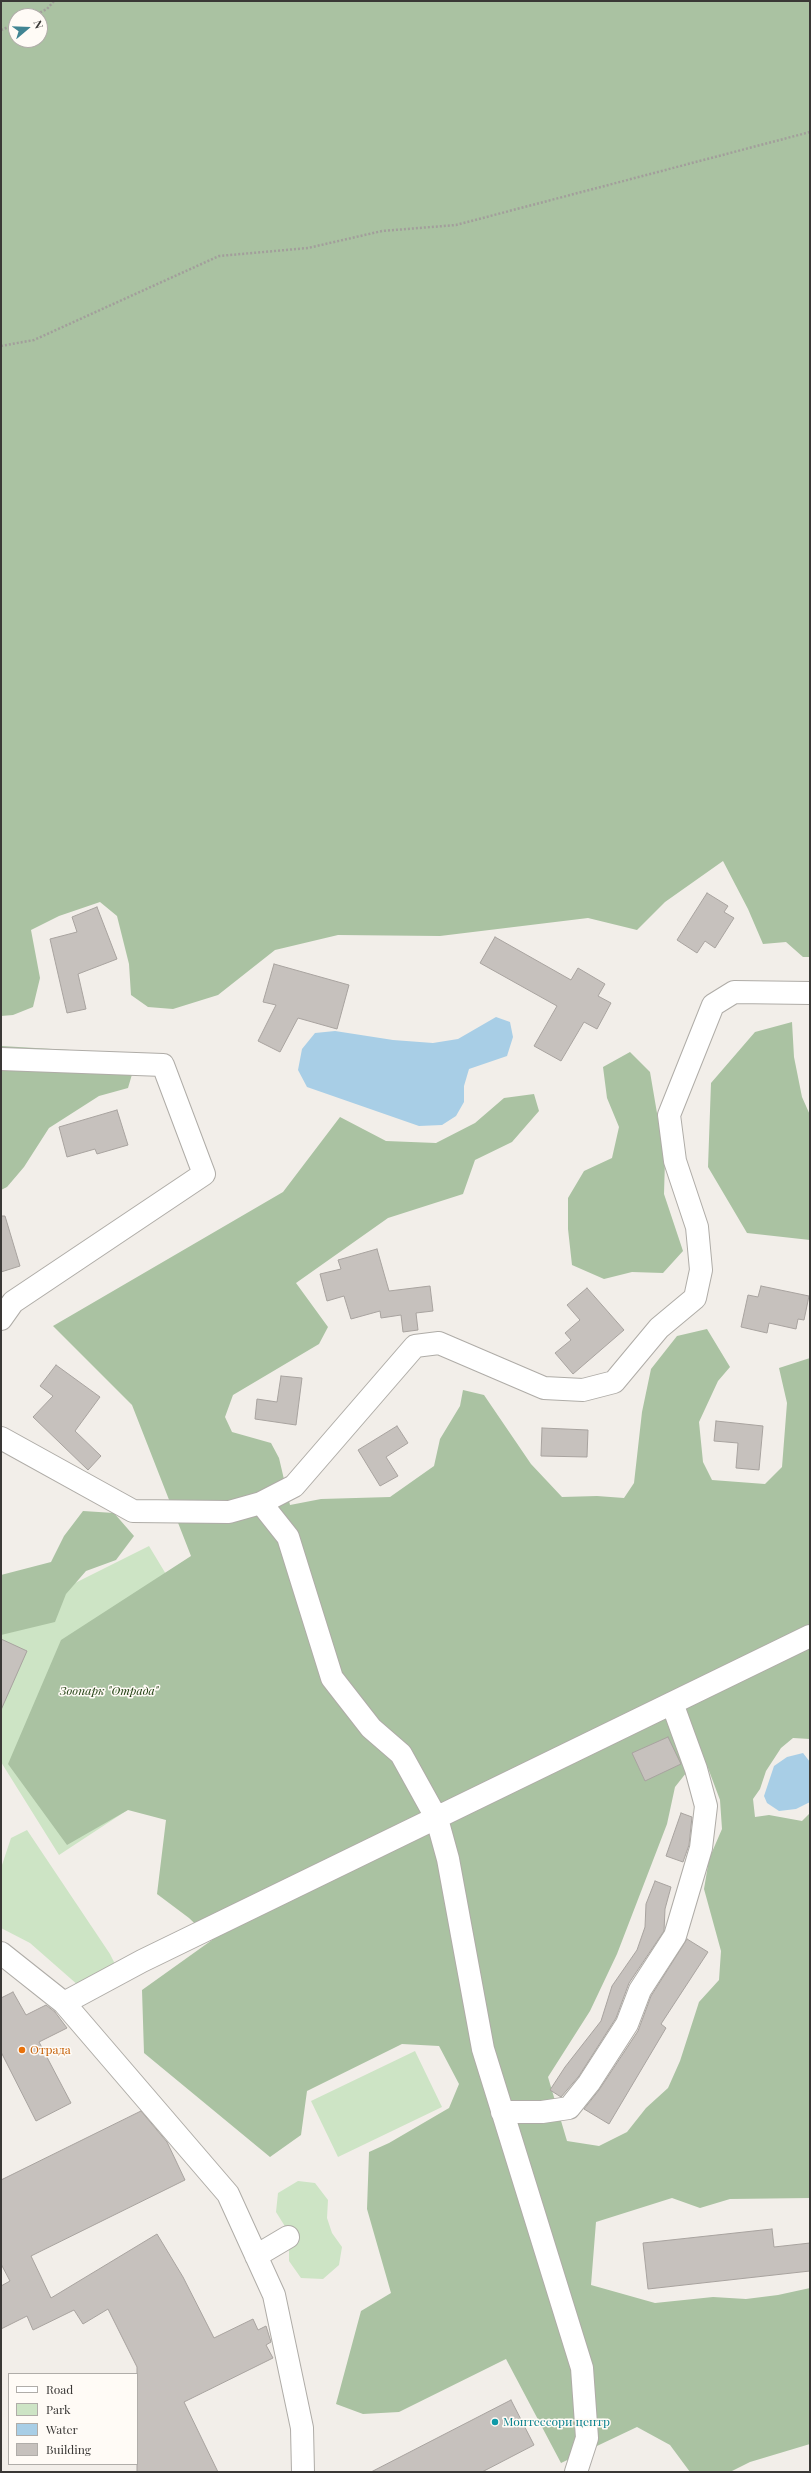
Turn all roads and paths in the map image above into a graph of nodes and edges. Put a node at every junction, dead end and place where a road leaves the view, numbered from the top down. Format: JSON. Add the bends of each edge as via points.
{"nodes":[{"id":1,"x":810,"y":132,"type":"edge"},
{"id":2,"x":1,"y":346,"type":"edge"},
{"id":3,"x":810,"y":993,"type":"edge"},
{"id":4,"x":1,"y":1059,"type":"edge"},
{"id":5,"x":1,"y":1319,"type":"edge"},
{"id":6,"x":1,"y":1438,"type":"edge"},
{"id":7,"x":261,"y":1502,"type":"junction"},
{"id":8,"x":810,"y":1636,"type":"edge"},
{"id":9,"x":672,"y":1704,"type":"junction"},
{"id":10,"x":437,"y":1819,"type":"junction"},
{"id":11,"x":1,"y":1953,"type":"edge"},
{"id":12,"x":64,"y":2003,"type":"junction"},
{"id":13,"x":502,"y":2112,"type":"junction"},
{"id":14,"x":288,"y":2237,"type":"dead end"},
{"id":15,"x":256,"y":2256,"type":"junction"},
{"id":16,"x":303,"y":2472,"type":"edge"},
{"id":17,"x":576,"y":2472,"type":"edge"}],
"edges":[{"from":1,"to":2,"type":"path","via":[[456,225],[382,231],[308,248],[219,256],[34,340]]},
{"from":3,"to":7,"type":"lane","via":[[734,992],[713,1005],[669,1115],[675,1161],[697,1227],[701,1270],[695,1298],[659,1328],[614,1382],[583,1390],[544,1388],[439,1343],[415,1346],[294,1486]]},
{"from":4,"to":5,"type":"lane","via":[[163,1065],[204,1174],[13,1302]]},
{"from":6,"to":7,"type":"lane","via":[[133,1511],[229,1512]]},
{"from":7,"to":10,"type":"lane","via":[[288,1537],[332,1678],[371,1728],[401,1754]]},
{"from":8,"to":9,"type":"lane"},
{"from":9,"to":10,"type":"lane"},
{"from":9,"to":13,"type":"lane","via":[[696,1769],[706,1806],[701,1848],[675,1936],[640,1990],[627,2024],[589,2083],[569,2108],[542,2112]]},
{"from":10,"to":12,"type":"lane","via":[[142,1961]]},
{"from":10,"to":13,"type":"lane","via":[[448,1859],[482,2049]]},
{"from":11,"to":12,"type":"lane"},
{"from":12,"to":15,"type":"lane","via":[[228,2194]]},
{"from":13,"to":17,"type":"lane","via":[[582,2368],[587,2438]]},
{"from":14,"to":15,"type":"lane"},
{"from":15,"to":16,"type":"lane","via":[[274,2295],[302,2428]]}]}
